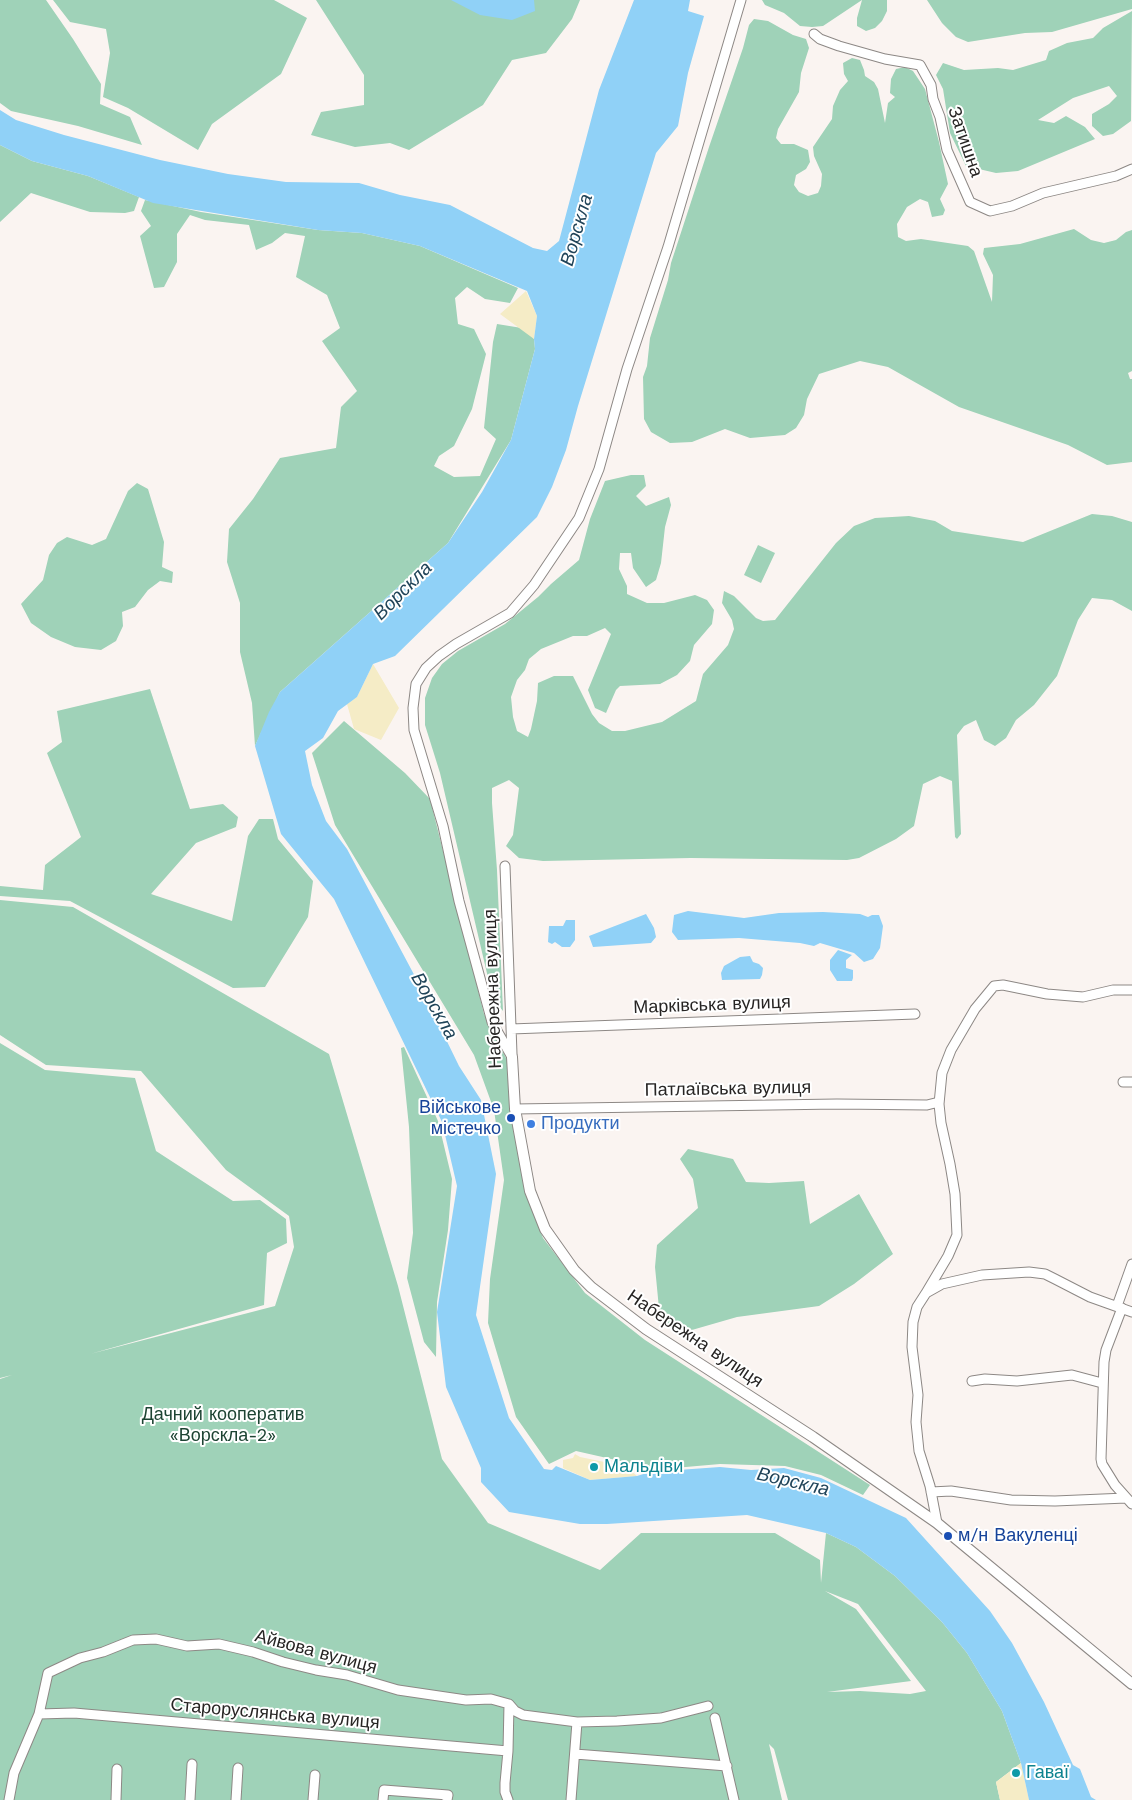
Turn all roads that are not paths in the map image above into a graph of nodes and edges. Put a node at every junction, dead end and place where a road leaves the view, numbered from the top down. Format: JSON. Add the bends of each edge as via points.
{"nodes":[{"id":1,"x":741,"y":0,"type":"edge"},
{"id":2,"x":814,"y":34,"type":"dead end"},
{"id":3,"x":1132,"y":169,"type":"edge"},
{"id":4,"x":504,"y":866,"type":"dead end"},
{"id":5,"x":1132,"y":990,"type":"edge"},
{"id":6,"x":915,"y":1014,"type":"dead end"},
{"id":7,"x":511,"y":1029,"type":"junction"},
{"id":8,"x":512,"y":1057,"type":"junction"},
{"id":9,"x":939,"y":1102,"type":"junction"},
{"id":10,"x":516,"y":1108,"type":"junction"},
{"id":11,"x":1132,"y":1264,"type":"edge"},
{"id":12,"x":926,"y":1293,"type":"junction"},
{"id":13,"x":1120,"y":1307,"type":"junction"},
{"id":14,"x":1132,"y":1312,"type":"edge"},
{"id":15,"x":972,"y":1381,"type":"dead end"},
{"id":16,"x":1102,"y":1383,"type":"junction"},
{"id":17,"x":931,"y":1492,"type":"junction"},
{"id":18,"x":1129,"y":1501,"type":"edge"},
{"id":19,"x":938,"y":1523,"type":"junction"},
{"id":20,"x":1132,"y":1684,"type":"edge"},
{"id":21,"x":509,"y":1704,"type":"junction"},
{"id":22,"x":708,"y":1706,"type":"dead end"},
{"id":23,"x":39,"y":1714,"type":"junction"},
{"id":24,"x":715,"y":1718,"type":"dead end"},
{"id":25,"x":577,"y":1722,"type":"junction"},
{"id":26,"x":508,"y":1751,"type":"junction"},
{"id":27,"x":575,"y":1754,"type":"junction"},
{"id":28,"x":192,"y":1764,"type":"dead end"},
{"id":29,"x":727,"y":1766,"type":"junction"},
{"id":30,"x":238,"y":1768,"type":"dead end"},
{"id":31,"x":117,"y":1769,"type":"dead end"},
{"id":32,"x":315,"y":1775,"type":"dead end"},
{"id":33,"x":9,"y":1800,"type":"edge"},
{"id":34,"x":116,"y":1800,"type":"edge"},
{"id":35,"x":190,"y":1800,"type":"edge"},
{"id":36,"x":236,"y":1800,"type":"edge"},
{"id":37,"x":313,"y":1800,"type":"edge"},
{"id":38,"x":383,"y":1800,"type":"edge"},
{"id":39,"x":447,"y":1800,"type":"edge"},
{"id":40,"x":508,"y":1800,"type":"edge"},
{"id":41,"x":572,"y":1800,"type":"edge"},
{"id":42,"x":734,"y":1800,"type":"edge"}],
"edges":[{"from":1,"to":8,"type":"street","via":[[599,469],[579,518],[534,585],[510,613],[439,656],[416,684],[414,730],[443,826],[459,901],[492,1022]]},
{"from":2,"to":3,"type":"street","name":"Затишна","via":[[839,46],[920,66],[931,85],[947,150],[970,202],[990,211],[1012,206],[1043,192],[1116,176]]},
{"from":4,"to":7,"type":"street","name":"Набережна вулиця"},
{"from":5,"to":9,"type":"street","via":[[1083,996],[994,986],[975,1009],[951,1050],[942,1073]]},
{"from":6,"to":7,"type":"street","name":"Марківська вулиця"},
{"from":7,"to":8,"type":"street","name":"Набережна вулиця"},
{"from":8,"to":10,"type":"street","name":"Набережна вулиця"},
{"from":9,"to":10,"type":"street","name":"Патлаївська вулиця","via":[[927,1105]]},
{"from":9,"to":12,"type":"street","via":[[954,1194],[957,1235]]},
{"from":10,"to":19,"type":"street","name":"Набережна вулиця","via":[[527,1176],[537,1212],[559,1251],[591,1287],[646,1329]]},
{"from":11,"to":13,"type":"street"},
{"from":12,"to":13,"type":"street","via":[[942,1284],[982,1275],[1029,1272],[1050,1276],[1090,1297]]},
{"from":12,"to":17,"type":"street","via":[[913,1322],[912,1347],[918,1395],[919,1451]]},
{"from":13,"to":14,"type":"street"},
{"from":13,"to":16,"type":"street","via":[[1106,1350]]},
{"from":15,"to":16,"type":"street","via":[[1072,1375]]},
{"from":16,"to":18,"type":"street","via":[[1102,1464]]},
{"from":17,"to":18,"type":"street","via":[[951,1491],[1011,1500]]},
{"from":17,"to":19,"type":"street"},
{"from":19,"to":20,"type":"street","name":"Набережна вулиця"},
{"from":21,"to":23,"type":"street","name":"Айвова вулиця","via":[[491,1699],[466,1700],[398,1690],[220,1644],[187,1646],[156,1639],[133,1640],[48,1673]]},
{"from":21,"to":25,"type":"street","name":"Айвова вулиця","via":[[523,1716]]},
{"from":21,"to":26,"type":"street"},
{"from":22,"to":25,"type":"street","name":"Айвова вулиця","via":[[661,1718]]},
{"from":23,"to":26,"type":"street","name":"Староруслянська вулиця","via":[[74,1713]]},
{"from":23,"to":33,"type":"street","name":"Айвова вулиця","via":[[14,1773]]},
{"from":24,"to":29,"type":"street"},
{"from":25,"to":27,"type":"street"},
{"from":26,"to":40,"type":"street","via":[[505,1783]]},
{"from":27,"to":29,"type":"street"},
{"from":27,"to":41,"type":"street"},
{"from":28,"to":35,"type":"street"},
{"from":29,"to":42,"type":"street"},
{"from":30,"to":36,"type":"street"},
{"from":31,"to":34,"type":"street"},
{"from":32,"to":37,"type":"street"},
{"from":38,"to":39,"type":"street","via":[[384,1790],[448,1795]]}]}
